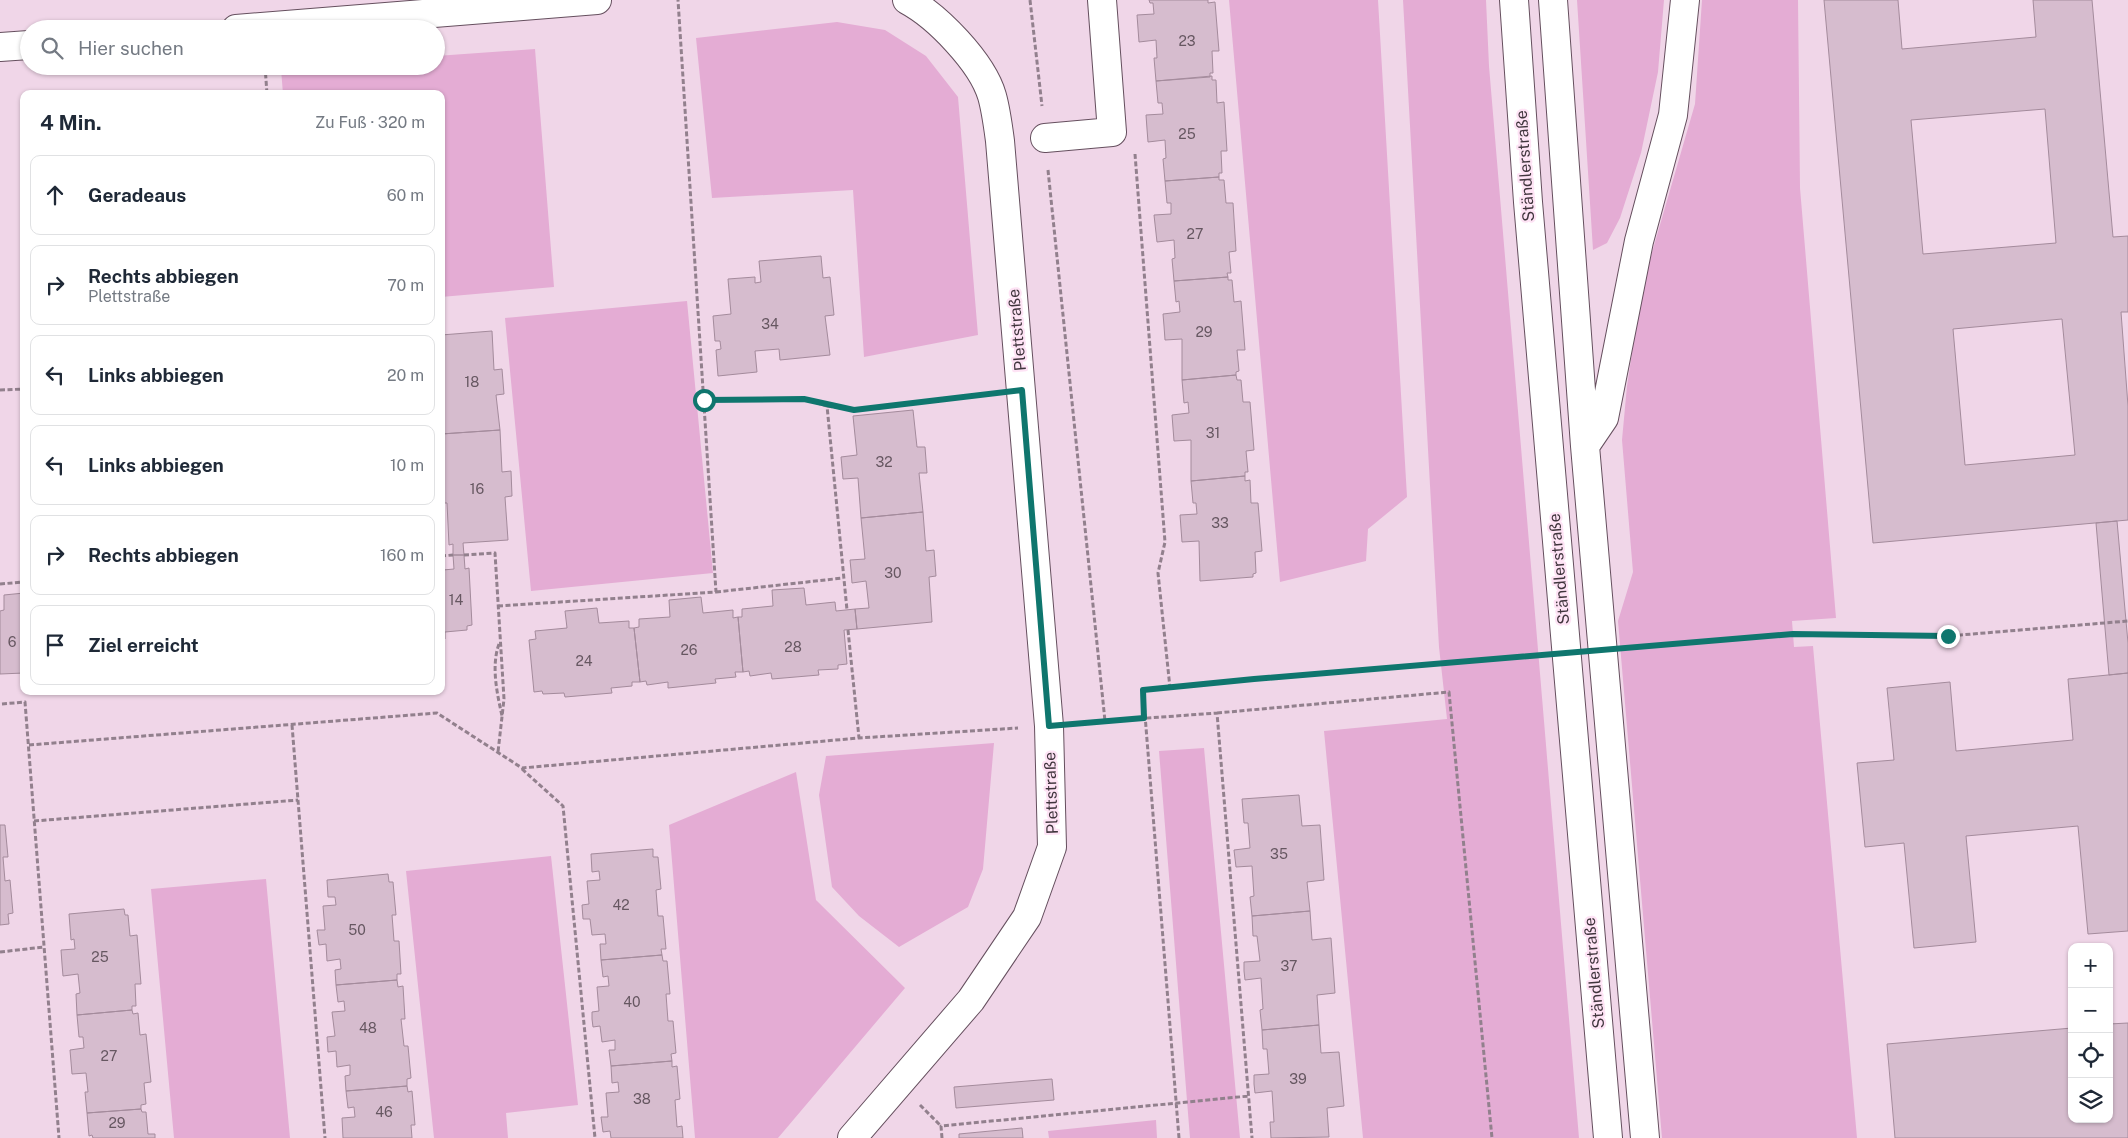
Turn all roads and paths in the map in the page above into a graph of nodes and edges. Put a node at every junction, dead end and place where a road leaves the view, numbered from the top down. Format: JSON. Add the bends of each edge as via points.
{"nodes":[{"id":1,"x":597,"y":0,"type":"edge"},
{"id":2,"x":678,"y":0,"type":"edge"},
{"id":3,"x":907,"y":0,"type":"edge"},
{"id":4,"x":1030,"y":0,"type":"edge"},
{"id":5,"x":1102,"y":0,"type":"edge"},
{"id":6,"x":1514,"y":0,"type":"edge"},
{"id":7,"x":1553,"y":0,"type":"edge"},
{"id":8,"x":1685,"y":0,"type":"edge"},
{"id":9,"x":348,"y":20,"type":"edge"},
{"id":10,"x":20,"y":46,"type":"edge"},
{"id":11,"x":0,"y":47,"type":"edge"},
{"id":12,"x":266,"y":75,"type":"edge"},
{"id":13,"x":267,"y":90,"type":"edge"},
{"id":14,"x":1045,"y":138,"type":"junction"},
{"id":15,"x":1134,"y":145,"type":"dead end"},
{"id":16,"x":20,"y":389,"type":"edge"},
{"id":17,"x":0,"y":390,"type":"edge"},
{"id":18,"x":1022,"y":390,"type":"junction"},
{"id":19,"x":704,"y":400,"type":"junction"},
{"id":20,"x":827,"y":406,"type":"junction"},
{"id":21,"x":1586,"y":446,"type":"junction"},
{"id":22,"x":453,"y":555,"type":"dead end"},
{"id":23,"x":464,"y":555,"type":"dead end"},
{"id":24,"x":445,"y":556,"type":"edge"},
{"id":25,"x":843,"y":578,"type":"junction"},
{"id":26,"x":20,"y":582,"type":"edge"},
{"id":27,"x":0,"y":584,"type":"edge"},
{"id":28,"x":716,"y":592,"type":"junction"},
{"id":29,"x":498,"y":606,"type":"junction"},
{"id":30,"x":846,"y":610,"type":"dead end"},
{"id":31,"x":2128,"y":621,"type":"edge"},
{"id":32,"x":848,"y":630,"type":"dead end"},
{"id":33,"x":500,"y":640,"type":"junction"},
{"id":34,"x":1170,"y":688,"type":"junction"},
{"id":35,"x":2,"y":704,"type":"dead end"},
{"id":36,"x":1217,"y":713,"type":"junction"},
{"id":37,"x":1144,"y":718,"type":"junction"},
{"id":38,"x":502,"y":719,"type":"junction"},
{"id":39,"x":1105,"y":721,"type":"junction"},
{"id":40,"x":292,"y":725,"type":"junction"},
{"id":41,"x":1049,"y":726,"type":"junction"},
{"id":42,"x":859,"y":738,"type":"junction"},
{"id":43,"x":29,"y":745,"type":"junction"},
{"id":44,"x":498,"y":752,"type":"junction"},
{"id":45,"x":522,"y":768,"type":"junction"},
{"id":46,"x":298,"y":800,"type":"junction"},
{"id":47,"x":34,"y":821,"type":"junction"},
{"id":48,"x":44,"y":947,"type":"junction"},
{"id":49,"x":0,"y":952,"type":"edge"},
{"id":50,"x":1249,"y":1096,"type":"junction"},
{"id":51,"x":1176,"y":1103,"type":"junction"},
{"id":52,"x":59,"y":1138,"type":"edge"},
{"id":53,"x":326,"y":1138,"type":"edge"},
{"id":54,"x":594,"y":1138,"type":"edge"},
{"id":55,"x":852,"y":1138,"type":"edge"},
{"id":56,"x":942,"y":1138,"type":"edge"},
{"id":57,"x":1179,"y":1138,"type":"edge"},
{"id":58,"x":1252,"y":1138,"type":"edge"},
{"id":59,"x":1492,"y":1138,"type":"edge"},
{"id":60,"x":1608,"y":1138,"type":"edge"},
{"id":61,"x":1644,"y":1138,"type":"edge"}],
"edges":[{"from":1,"to":9,"type":"main road"},
{"from":2,"to":19,"type":"path"},
{"from":3,"to":18,"type":"main road","name":"Plettstraße","via":[[948,30],[973,61],[992,94],[1000,141]]},
{"from":4,"to":14,"type":"path"},
{"from":5,"to":14,"type":"main road","via":[[1112,132]]},
{"from":6,"to":60,"type":"main road","name":"Ständlerstraße","via":[[1528,202]]},
{"from":7,"to":21,"type":"main road"},
{"from":8,"to":21,"type":"main road","via":[[1673,115],[1639,241],[1604,418]]},
{"from":10,"to":11,"type":"main road"},
{"from":12,"to":13,"type":"path"},
{"from":14,"to":39,"type":"path"},
{"from":15,"to":34,"type":"path","via":[[1165,542],[1158,573]]},
{"from":16,"to":17,"type":"path"},
{"from":18,"to":20,"type":"path","via":[[854,410]]},
{"from":18,"to":41,"type":"main road","name":"Plettstraße"},
{"from":19,"to":20,"type":"path","via":[[804,399]]},
{"from":19,"to":28,"type":"path"},
{"from":20,"to":25,"type":"path"},
{"from":21,"to":61,"type":"main road"},
{"from":22,"to":24,"type":"path"},
{"from":23,"to":29,"type":"path","via":[[495,553]]},
{"from":25,"to":28,"type":"path"},
{"from":25,"to":30,"type":"path"},
{"from":26,"to":27,"type":"path"},
{"from":28,"to":29,"type":"path"},
{"from":29,"to":33,"type":"path"},
{"from":31,"to":34,"type":"path","bridge":true,"via":[[1948,636],[1793,634]]},
{"from":32,"to":42,"type":"path"},
{"from":33,"to":38,"type":"path","via":[[504,699]]},
{"from":33,"to":38,"type":"path","via":[[494,657]]},
{"from":34,"to":37,"type":"path","via":[[1143,690]]},
{"from":35,"to":43,"type":"path","via":[[25,702]]},
{"from":36,"to":37,"type":"path"},
{"from":36,"to":50,"type":"path"},
{"from":36,"to":59,"type":"path","via":[[1449,692]]},
{"from":37,"to":39,"type":"path"},
{"from":37,"to":51,"type":"path"},
{"from":38,"to":44,"type":"path"},
{"from":39,"to":41,"type":"path"},
{"from":40,"to":43,"type":"path"},
{"from":40,"to":44,"type":"path","via":[[437,712]]},
{"from":40,"to":46,"type":"path"},
{"from":41,"to":42,"type":"path"},
{"from":41,"to":55,"type":"main road","name":"Plettstraße","via":[[1052,847],[1027,917],[971,1000]]},
{"from":42,"to":45,"type":"path"},
{"from":43,"to":47,"type":"path"},
{"from":44,"to":45,"type":"path"},
{"from":45,"to":54,"type":"path","via":[[563,806]]},
{"from":46,"to":47,"type":"path"},
{"from":46,"to":53,"type":"path"},
{"from":47,"to":48,"type":"path"},
{"from":48,"to":49,"type":"path"},
{"from":48,"to":52,"type":"path"},
{"from":50,"to":51,"type":"path"},
{"from":50,"to":58,"type":"path"},
{"from":51,"to":56,"type":"path","via":[[941,1126]]},
{"from":51,"to":57,"type":"path"}]}
